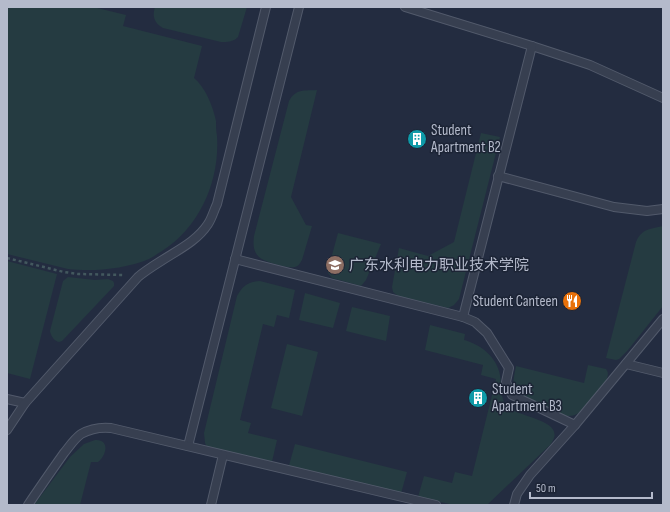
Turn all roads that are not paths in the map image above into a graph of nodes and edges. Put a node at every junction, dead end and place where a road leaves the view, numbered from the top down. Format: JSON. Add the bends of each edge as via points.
{"nodes":[{"id":1,"x":266,"y":7,"type":"edge"},
{"id":2,"x":300,"y":7,"type":"edge"},
{"id":3,"x":405,"y":7,"type":"edge"},
{"id":4,"x":532,"y":46,"type":"junction"},
{"id":5,"x":663,"y":98,"type":"edge"},
{"id":6,"x":498,"y":176,"type":"junction"},
{"id":7,"x":663,"y":208,"type":"edge"},
{"id":8,"x":235,"y":259,"type":"junction"},
{"id":9,"x":463,"y":317,"type":"junction"},
{"id":10,"x":663,"y":319,"type":"edge"},
{"id":11,"x":626,"y":364,"type":"junction"},
{"id":12,"x":663,"y":373,"type":"edge"},
{"id":13,"x":7,"y":399,"type":"edge"},
{"id":14,"x":25,"y":402,"type":"junction"},
{"id":15,"x":575,"y":426,"type":"junction"},
{"id":16,"x":7,"y":430,"type":"edge"},
{"id":17,"x":188,"y":446,"type":"junction"},
{"id":18,"x":223,"y":455,"type":"junction"},
{"id":19,"x":28,"y":505,"type":"edge"},
{"id":20,"x":211,"y":505,"type":"edge"},
{"id":21,"x":436,"y":505,"type":"edge"},
{"id":22,"x":514,"y":505,"type":"edge"}],
"edges":[{"from":1,"to":14,"type":"lane","via":[[217,204],[208,224],[192,241],[138,277]]},
{"from":2,"to":8,"type":"lane"},
{"from":3,"to":4,"type":"lane"},
{"from":4,"to":5,"type":"lane","via":[[590,65]]},
{"from":4,"to":6,"type":"lane"},
{"from":6,"to":7,"type":"lane","via":[[614,207],[647,211]]},
{"from":6,"to":9,"type":"lane"},
{"from":8,"to":9,"type":"lane"},
{"from":8,"to":17,"type":"lane"},
{"from":9,"to":15,"type":"lane","via":[[475,322],[486,333],[509,368],[506,382],[512,395]]},
{"from":10,"to":11,"type":"lane"},
{"from":11,"to":12,"type":"lane"},
{"from":11,"to":15,"type":"lane"},
{"from":13,"to":14,"type":"lane"},
{"from":14,"to":16,"type":"lane"},
{"from":15,"to":22,"type":"lane","via":[[530,475],[517,494]]},
{"from":17,"to":18,"type":"lane"},
{"from":17,"to":19,"type":"lane","via":[[111,428],[94,429],[74,440]]},
{"from":18,"to":20,"type":"lane"},
{"from":18,"to":21,"type":"lane"}]}
